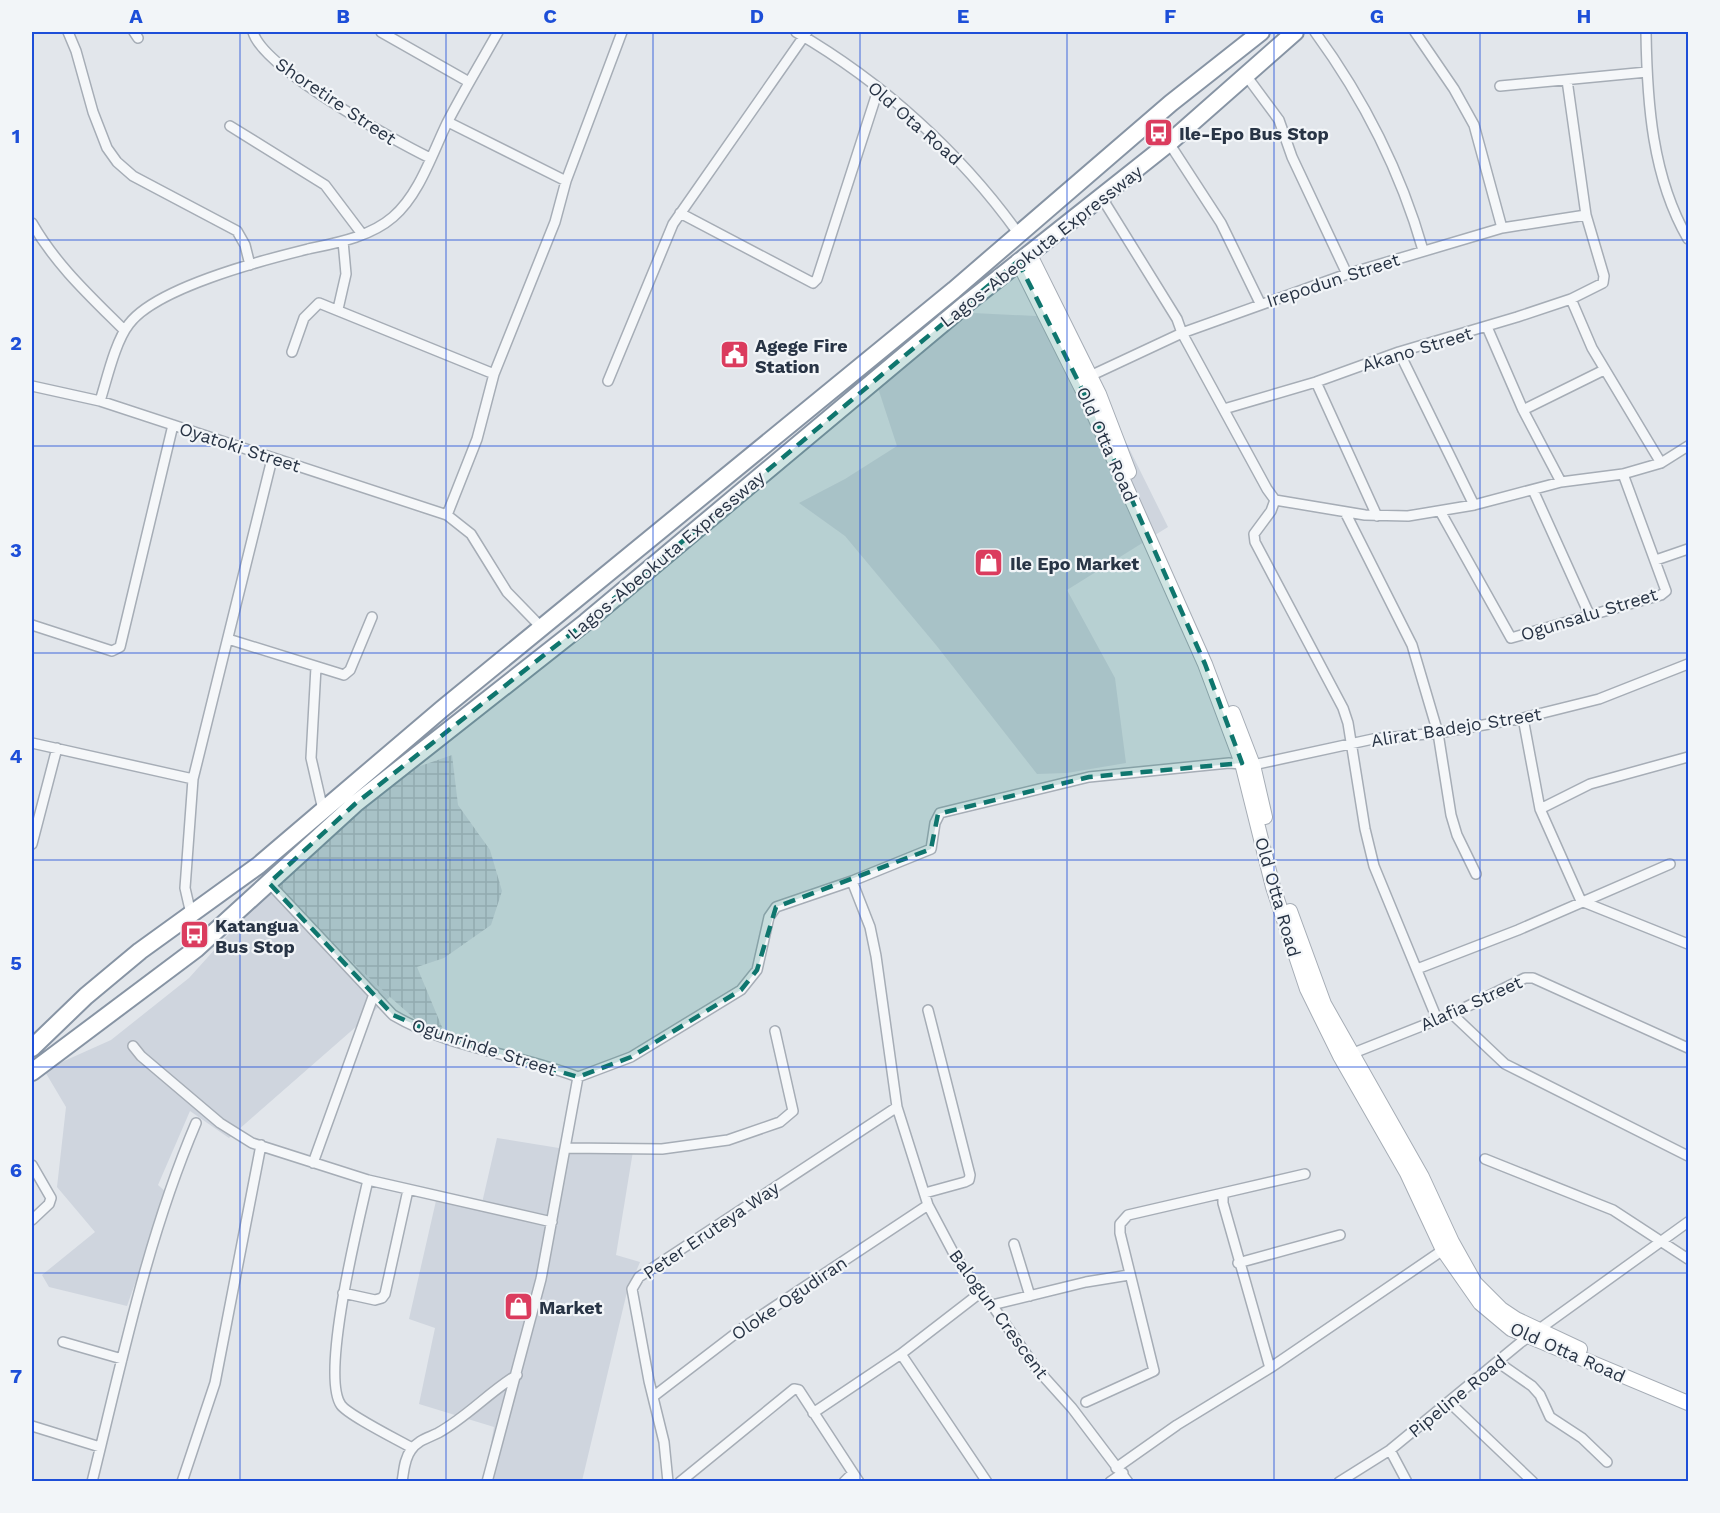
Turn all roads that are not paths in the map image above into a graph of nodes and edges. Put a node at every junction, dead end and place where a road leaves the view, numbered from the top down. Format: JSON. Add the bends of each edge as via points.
{"nodes":[{"id":1,"x":68,"y":32,"type":"edge"},
{"id":2,"x":253,"y":32,"type":"edge"},
{"id":3,"x":381,"y":32,"type":"edge"},
{"id":4,"x":498,"y":32,"type":"edge"},
{"id":5,"x":622,"y":32,"type":"edge"},
{"id":6,"x":1261,"y":32,"type":"edge"},
{"id":7,"x":1295,"y":32,"type":"edge"},
{"id":8,"x":1315,"y":32,"type":"edge"},
{"id":9,"x":1415,"y":32,"type":"edge"},
{"id":10,"x":1646,"y":32,"type":"edge"},
{"id":11,"x":802,"y":33,"type":"edge"},
{"id":12,"x":1647,"y":72,"type":"junction"},
{"id":13,"x":1245,"y":74,"type":"junction"},
{"id":14,"x":1567,"y":80,"type":"junction"},
{"id":15,"x":469,"y":82,"type":"junction"},
{"id":16,"x":1500,"y":86,"type":"dead end"},
{"id":17,"x":878,"y":90,"type":"junction"},
{"id":18,"x":448,"y":122,"type":"junction"},
{"id":19,"x":230,"y":126,"type":"dead end"},
{"id":20,"x":1169,"y":143,"type":"junction"},
{"id":21,"x":430,"y":158,"type":"junction"},
{"id":22,"x":566,"y":181,"type":"junction"},
{"id":23,"x":1102,"y":198,"type":"junction"},
{"id":24,"x":680,"y":213,"type":"junction"},
{"id":25,"x":1586,"y":215,"type":"junction"},
{"id":26,"x":32,"y":223,"type":"edge"},
{"id":27,"x":1502,"y":228,"type":"junction"},
{"id":28,"x":1018,"y":232,"type":"junction"},
{"id":29,"x":362,"y":234,"type":"junction"},
{"id":30,"x":1689,"y":239,"type":"edge"},
{"id":31,"x":343,"y":241,"type":"junction"},
{"id":32,"x":1423,"y":250,"type":"junction"},
{"id":33,"x":1024,"y":257,"type":"junction"},
{"id":34,"x":250,"y":265,"type":"junction"},
{"id":35,"x":1347,"y":274,"type":"junction"},
{"id":36,"x":1571,"y":299,"type":"junction"},
{"id":37,"x":1260,"y":303,"type":"junction"},
{"id":38,"x":338,"y":309,"type":"junction"},
{"id":39,"x":1487,"y":327,"type":"junction"},
{"id":40,"x":124,"y":330,"type":"junction"},
{"id":41,"x":1182,"y":333,"type":"junction"},
{"id":42,"x":1399,"y":351,"type":"junction"},
{"id":43,"x":292,"y":352,"type":"dead end"},
{"id":44,"x":1604,"y":370,"type":"junction"},
{"id":45,"x":494,"y":374,"type":"junction"},
{"id":46,"x":1090,"y":376,"type":"junction"},
{"id":47,"x":608,"y":381,"type":"dead end"},
{"id":48,"x":1317,"y":382,"type":"junction"},
{"id":49,"x":32,"y":386,"type":"edge"},
{"id":50,"x":100,"y":401,"type":"junction"},
{"id":51,"x":1224,"y":409,"type":"junction"},
{"id":52,"x":1523,"y":410,"type":"junction"},
{"id":53,"x":173,"y":425,"type":"junction"},
{"id":54,"x":1689,"y":446,"type":"edge"},
{"id":55,"x":272,"y":459,"type":"junction"},
{"id":56,"x":1661,"y":463,"type":"junction"},
{"id":57,"x":1623,"y":474,"type":"junction"},
{"id":58,"x":1561,"y":482,"type":"junction"},
{"id":59,"x":1533,"y":490,"type":"junction"},
{"id":60,"x":1275,"y":500,"type":"junction"},
{"id":61,"x":1474,"y":505,"type":"junction"},
{"id":62,"x":1440,"y":511,"type":"junction"},
{"id":63,"x":1345,"y":512,"type":"junction"},
{"id":64,"x":447,"y":515,"type":"junction"},
{"id":65,"x":1377,"y":516,"type":"junction"},
{"id":66,"x":1689,"y":549,"type":"edge"},
{"id":67,"x":1656,"y":560,"type":"junction"},
{"id":68,"x":1589,"y":614,"type":"junction"},
{"id":69,"x":372,"y":617,"type":"dead end"},
{"id":70,"x":32,"y":625,"type":"edge"},
{"id":71,"x":542,"y":628,"type":"junction"},
{"id":72,"x":228,"y":639,"type":"junction"},
{"id":73,"x":1689,"y":664,"type":"edge"},
{"id":74,"x":316,"y":667,"type":"junction"},
{"id":75,"x":1524,"y":718,"type":"junction"},
{"id":76,"x":1438,"y":733,"type":"junction"},
{"id":77,"x":32,"y":743,"type":"edge"},
{"id":78,"x":1351,"y":745,"type":"junction"},
{"id":79,"x":57,"y":748,"type":"junction"},
{"id":80,"x":1689,"y":757,"type":"edge"},
{"id":81,"x":1247,"y":764,"type":"junction"},
{"id":82,"x":194,"y":779,"type":"junction"},
{"id":83,"x":1540,"y":809,"type":"junction"},
{"id":84,"x":323,"y":810,"type":"junction"},
{"id":85,"x":32,"y":844,"type":"edge"},
{"id":86,"x":1670,"y":864,"type":"dead end"},
{"id":87,"x":1476,"y":874,"type":"dead end"},
{"id":88,"x":852,"y":881,"type":"junction"},
{"id":89,"x":269,"y":883,"type":"junction"},
{"id":90,"x":1581,"y":901,"type":"junction"},
{"id":91,"x":191,"y":914,"type":"junction"},
{"id":92,"x":1689,"y":944,"type":"edge"},
{"id":93,"x":1417,"y":969,"type":"junction"},
{"id":94,"x":374,"y":994,"type":"junction"},
{"id":95,"x":928,"y":1010,"type":"dead end"},
{"id":96,"x":1452,"y":1014,"type":"junction"},
{"id":97,"x":1437,"y":1019,"type":"junction"},
{"id":98,"x":775,"y":1031,"type":"dead end"},
{"id":99,"x":134,"y":1046,"type":"dead end"},
{"id":100,"x":32,"y":1048,"type":"edge"},
{"id":101,"x":1689,"y":1048,"type":"edge"},
{"id":102,"x":1351,"y":1054,"type":"junction"},
{"id":103,"x":32,"y":1072,"type":"edge"},
{"id":104,"x":578,"y":1077,"type":"junction"},
{"id":105,"x":897,"y":1107,"type":"junction"},
{"id":106,"x":196,"y":1122,"type":"dead end"},
{"id":107,"x":261,"y":1145,"type":"junction"},
{"id":108,"x":565,"y":1148,"type":"junction"},
{"id":109,"x":1689,"y":1156,"type":"edge"},
{"id":110,"x":1485,"y":1159,"type":"dead end"},
{"id":111,"x":313,"y":1163,"type":"junction"},
{"id":112,"x":32,"y":1165,"type":"edge"},
{"id":113,"x":1305,"y":1173,"type":"dead end"},
{"id":114,"x":368,"y":1180,"type":"junction"},
{"id":115,"x":408,"y":1190,"type":"junction"},
{"id":116,"x":925,"y":1193,"type":"junction"},
{"id":117,"x":1223,"y":1193,"type":"junction"},
{"id":118,"x":928,"y":1205,"type":"junction"},
{"id":119,"x":32,"y":1220,"type":"edge"},
{"id":120,"x":552,"y":1222,"type":"junction"},
{"id":121,"x":1689,"y":1222,"type":"edge"},
{"id":122,"x":1340,"y":1235,"type":"dead end"},
{"id":123,"x":1660,"y":1240,"type":"junction"},
{"id":124,"x":1014,"y":1244,"type":"dead end"},
{"id":125,"x":1443,"y":1250,"type":"junction"},
{"id":126,"x":1689,"y":1259,"type":"edge"},
{"id":127,"x":1238,"y":1263,"type":"junction"},
{"id":128,"x":1129,"y":1275,"type":"junction"},
{"id":129,"x":343,"y":1293,"type":"junction"},
{"id":130,"x":980,"y":1293,"type":"junction"},
{"id":131,"x":1030,"y":1296,"type":"junction"},
{"id":132,"x":992,"y":1305,"type":"junction"},
{"id":133,"x":1534,"y":1334,"type":"junction"},
{"id":134,"x":63,"y":1342,"type":"dead end"},
{"id":135,"x":901,"y":1354,"type":"junction"},
{"id":136,"x":122,"y":1359,"type":"junction"},
{"id":137,"x":1498,"y":1363,"type":"junction"},
{"id":138,"x":1270,"y":1368,"type":"junction"},
{"id":139,"x":517,"y":1375,"type":"junction"},
{"id":140,"x":1689,"y":1394,"type":"edge"},
{"id":141,"x":654,"y":1396,"type":"junction"},
{"id":142,"x":1086,"y":1402,"type":"dead end"},
{"id":143,"x":1450,"y":1403,"type":"junction"},
{"id":144,"x":1689,"y":1403,"type":"edge"},
{"id":145,"x":813,"y":1413,"type":"junction"},
{"id":146,"x":32,"y":1426,"type":"edge"},
{"id":147,"x":100,"y":1447,"type":"junction"},
{"id":148,"x":412,"y":1448,"type":"junction"},
{"id":149,"x":1390,"y":1450,"type":"junction"},
{"id":150,"x":1607,"y":1462,"type":"dead end"},
{"id":151,"x":1122,"y":1474,"type":"edge"},
{"id":152,"x":856,"y":1478,"type":"edge"},
{"id":153,"x":92,"y":1482,"type":"edge"},
{"id":154,"x":182,"y":1482,"type":"edge"},
{"id":155,"x":402,"y":1482,"type":"edge"},
{"id":156,"x":488,"y":1482,"type":"edge"},
{"id":157,"x":668,"y":1482,"type":"edge"},
{"id":158,"x":680,"y":1482,"type":"edge"},
{"id":159,"x":844,"y":1482,"type":"edge"},
{"id":160,"x":987,"y":1482,"type":"edge"},
{"id":161,"x":1110,"y":1482,"type":"edge"},
{"id":162,"x":1339,"y":1482,"type":"edge"},
{"id":163,"x":1407,"y":1482,"type":"edge"},
{"id":164,"x":1533,"y":1482,"type":"edge"}],
"edges":[{"from":1,"to":34,"type":"street","via":[[111,155],[133,176],[237,231]]},
{"from":2,"to":21,"type":"street","name":"Shoretire Street","via":[[264,51],[287,70],[374,129]]},
{"from":3,"to":15,"type":"street"},
{"from":4,"to":15,"type":"street"},
{"from":5,"to":22,"type":"street"},
{"from":6,"to":28,"type":"highway","name":"Lagos-Abeokuta Expressway"},
{"from":7,"to":13,"type":"highway","name":"Lagos-Abeokuta Expressway"},
{"from":8,"to":32,"type":"street","via":[[1347,78],[1392,160]]},
{"from":9,"to":27,"type":"street","via":[[1474,125]]},
{"from":10,"to":12,"type":"street"},
{"from":11,"to":17,"type":"street","name":"Old Ota Road"},
{"from":11,"to":24,"type":"street"},
{"from":12,"to":14,"type":"street"},
{"from":12,"to":30,"type":"street","via":[[1653,133],[1663,178]]},
{"from":13,"to":20,"type":"highway","name":"Lagos-Abeokuta Expressway"},
{"from":13,"to":35,"type":"street","via":[[1279,120],[1292,157]]},
{"from":14,"to":16,"type":"street"},
{"from":14,"to":25,"type":"street"},
{"from":15,"to":18,"type":"street"},
{"from":17,"to":24,"type":"street","via":[[813,283]]},
{"from":17,"to":28,"type":"street","name":"Old Ota Road","via":[[947,148]]},
{"from":18,"to":21,"type":"street"},
{"from":18,"to":22,"type":"street"},
{"from":19,"to":29,"type":"street","via":[[326,185]]},
{"from":20,"to":23,"type":"highway","name":"Lagos-Abeokuta Expressway"},
{"from":20,"to":37,"type":"street","via":[[1221,223]]},
{"from":21,"to":29,"type":"street","via":[[412,194],[394,216]]},
{"from":22,"to":45,"type":"street","via":[[540,263]]},
{"from":23,"to":33,"type":"highway","name":"Lagos-Abeokuta Expressway"},
{"from":23,"to":41,"type":"street","via":[[1156,282]]},
{"from":24,"to":47,"type":"street"},
{"from":25,"to":27,"type":"street","name":"Irepodun Street"},
{"from":25,"to":36,"type":"street","name":"Akano Street","via":[[1604,279]]},
{"from":26,"to":40,"type":"street","via":[[66,273]]},
{"from":27,"to":32,"type":"street","name":"Irepodun Street"},
{"from":28,"to":71,"type":"highway","name":"Lagos-Abeokuta Expressway","via":[[954,290]]},
{"from":29,"to":31,"type":"street"},
{"from":31,"to":34,"type":"street"},
{"from":31,"to":38,"type":"street","via":[[346,274]]},
{"from":32,"to":35,"type":"street","name":"Irepodun Street"},
{"from":33,"to":46,"type":"main road"},
{"from":33,"to":81,"type":"main road","name":"Old Otta Road"},
{"from":33,"to":89,"type":"highway","name":"Lagos-Abeokuta Expressway","via":[[586,622],[355,804]]},
{"from":34,"to":40,"type":"street","via":[[178,292],[136,316]]},
{"from":35,"to":37,"type":"street","name":"Irepodun Street"},
{"from":36,"to":39,"type":"street","name":"Akano Street"},
{"from":36,"to":44,"type":"street"},
{"from":37,"to":41,"type":"street","name":"Irepodun Street"},
{"from":38,"to":43,"type":"street","via":[[319,303],[304,318]]},
{"from":38,"to":45,"type":"street","via":[[385,332]]},
{"from":39,"to":42,"type":"street","name":"Akano Street"},
{"from":39,"to":52,"type":"street"},
{"from":40,"to":50,"type":"street"},
{"from":41,"to":46,"type":"street","name":"Irepodun Street"},
{"from":41,"to":51,"type":"street"},
{"from":42,"to":48,"type":"street","name":"Akano Street"},
{"from":42,"to":61,"type":"street"},
{"from":44,"to":52,"type":"street"},
{"from":44,"to":56,"type":"street"},
{"from":45,"to":64,"type":"street","via":[[477,440]]},
{"from":46,"to":81,"type":"main road","via":[[1138,495],[1214,662]]},
{"from":48,"to":51,"type":"street","name":"Akano Street"},
{"from":48,"to":65,"type":"street"},
{"from":49,"to":50,"type":"street","name":"Oyatoki Street"},
{"from":50,"to":53,"type":"street","name":"Oyatoki Street"},
{"from":51,"to":60,"type":"street"},
{"from":52,"to":58,"type":"street"},
{"from":53,"to":55,"type":"street","name":"Oyatoki Street"},
{"from":53,"to":70,"type":"street","via":[[120,647],[112,651]]},
{"from":54,"to":56,"type":"street"},
{"from":55,"to":64,"type":"street","name":"Oyatoki Street"},
{"from":55,"to":72,"type":"street"},
{"from":56,"to":57,"type":"street"},
{"from":57,"to":58,"type":"street"},
{"from":57,"to":67,"type":"street"},
{"from":58,"to":59,"type":"street"},
{"from":59,"to":61,"type":"street"},
{"from":59,"to":68,"type":"street"},
{"from":60,"to":63,"type":"street"},
{"from":60,"to":78,"type":"street","via":[[1254,534],[1255,542],[1330,678],[1348,723]]},
{"from":61,"to":62,"type":"street"},
{"from":62,"to":65,"type":"street"},
{"from":62,"to":68,"type":"street","name":"Ogunsalu Street","via":[[1511,638]]},
{"from":63,"to":65,"type":"street"},
{"from":63,"to":76,"type":"street","via":[[1410,639]]},
{"from":64,"to":71,"type":"street","via":[[471,534],[507,592]]},
{"from":66,"to":67,"type":"street"},
{"from":67,"to":68,"type":"street","name":"Ogunsalu Street","via":[[1665,591],[1661,595]]},
{"from":69,"to":74,"type":"street","via":[[347,674]]},
{"from":71,"to":84,"type":"highway","name":"Lagos-Abeokuta Expressway"},
{"from":72,"to":74,"type":"street"},
{"from":72,"to":82,"type":"street"},
{"from":73,"to":75,"type":"street","name":"Alirat Badejo Street","via":[[1592,701]]},
{"from":74,"to":84,"type":"street","via":[[311,758]]},
{"from":75,"to":76,"type":"street","name":"Alirat Badejo Street"},
{"from":75,"to":83,"type":"street"},
{"from":76,"to":78,"type":"street","name":"Alirat Badejo Street"},
{"from":76,"to":87,"type":"street","via":[[1450,815]]},
{"from":77,"to":79,"type":"street"},
{"from":78,"to":81,"type":"street","name":"Alirat Badejo Street"},
{"from":78,"to":93,"type":"street","via":[[1374,866]]},
{"from":79,"to":82,"type":"street"},
{"from":79,"to":85,"type":"street"},
{"from":80,"to":83,"type":"street","via":[[1612,777]]},
{"from":81,"to":88,"type":"street","name":"Alirat Badejo Street","via":[[1089,777],[940,813],[931,849]]},
{"from":81,"to":102,"type":"main road","name":"Old Otta Road","via":[[1305,957]]},
{"from":81,"to":125,"type":"main road","name":"Old Otta Road","via":[[1273,887],[1302,979],[1340,1056],[1407,1173]]},
{"from":82,"to":91,"type":"street","via":[[185,888]]},
{"from":83,"to":90,"type":"street"},
{"from":84,"to":91,"type":"highway","name":"Lagos-Abeokuta Expressway","via":[[259,865]]},
{"from":86,"to":90,"type":"street"},
{"from":88,"to":104,"type":"street","via":[[776,908],[769,917],[757,970],[741,990],[631,1058]]},
{"from":88,"to":105,"type":"street","name":"Balogun Crescent","via":[[870,927],[876,956]]},
{"from":89,"to":94,"type":"street","name":"Ogunrinde Street"},
{"from":89,"to":103,"type":"highway","name":"Lagos-Abeokuta Expressway","via":[[196,949]]},
{"from":90,"to":92,"type":"street"},
{"from":90,"to":93,"type":"street"},
{"from":91,"to":100,"type":"highway","name":"Lagos-Abeokuta Expressway","via":[[86,996]]},
{"from":93,"to":97,"type":"street"},
{"from":94,"to":104,"type":"street","name":"Ogunrinde Street","via":[[393,1015],[411,1026]]},
{"from":94,"to":111,"type":"street"},
{"from":95,"to":116,"type":"street","via":[[970,1175],[965,1182]]},
{"from":96,"to":97,"type":"street","name":"Alafia Street"},
{"from":96,"to":101,"type":"street","name":"Alafia Street","via":[[1516,980],[1533,978]]},
{"from":96,"to":109,"type":"street","via":[[1505,1064]]},
{"from":97,"to":102,"type":"street","name":"Alafia Street"},
{"from":98,"to":108,"type":"street","via":[[793,1110],[780,1122],[728,1140],[686,1147]]},
{"from":99,"to":107,"type":"street","via":[[220,1123]]},
{"from":102,"to":133,"type":"main road","name":"Old Otta Road","via":[[1422,1177],[1475,1283]]},
{"from":104,"to":108,"type":"street"},
{"from":105,"to":116,"type":"street","name":"Balogun Crescent"},
{"from":105,"to":141,"type":"street","name":"Peter Eruteya Way","via":[[639,1277],[632,1289]]},
{"from":106,"to":136,"type":"street","via":[[146,1263]]},
{"from":107,"to":111,"type":"street"},
{"from":107,"to":154,"type":"street","via":[[215,1383]]},
{"from":108,"to":120,"type":"street"},
{"from":110,"to":123,"type":"street","via":[[1613,1210]]},
{"from":111,"to":114,"type":"street"},
{"from":112,"to":119,"type":"street","via":[[51,1198]]},
{"from":113,"to":117,"type":"street"},
{"from":114,"to":115,"type":"street"},
{"from":114,"to":129,"type":"street"},
{"from":115,"to":120,"type":"street"},
{"from":115,"to":129,"type":"street","via":[[385,1294],[375,1300]]},
{"from":116,"to":118,"type":"street","name":"Balogun Crescent"},
{"from":117,"to":127,"type":"street"},
{"from":117,"to":128,"type":"street","via":[[1123,1218],[1120,1233]]},
{"from":118,"to":130,"type":"street","name":"Balogun Crescent"},
{"from":118,"to":141,"type":"street","name":"Oloke Ogudiran","via":[[744,1327]]},
{"from":120,"to":139,"type":"street"},
{"from":121,"to":123,"type":"street","name":"Pipeline Road"},
{"from":122,"to":127,"type":"street"},
{"from":123,"to":126,"type":"street"},
{"from":123,"to":133,"type":"street","name":"Pipeline Road"},
{"from":124,"to":131,"type":"street"},
{"from":125,"to":133,"type":"main road","name":"Old Otta Road","via":[[1480,1304],[1498,1320]]},
{"from":125,"to":138,"type":"street"},
{"from":127,"to":138,"type":"street"},
{"from":128,"to":131,"type":"street"},
{"from":128,"to":142,"type":"street","via":[[1154,1371]]},
{"from":129,"to":148,"type":"street","via":[[334,1387],[342,1407]]},
{"from":130,"to":132,"type":"street","name":"Balogun Crescent"},
{"from":130,"to":135,"type":"street"},
{"from":131,"to":132,"type":"street"},
{"from":132,"to":151,"type":"street","name":"Balogun Crescent","via":[[1036,1368]]},
{"from":133,"to":137,"type":"street","name":"Pipeline Road"},
{"from":133,"to":140,"type":"main road","name":"Old Otta Road"},
{"from":133,"to":144,"type":"main road","name":"Old Otta Road"},
{"from":134,"to":136,"type":"street"},
{"from":135,"to":145,"type":"street"},
{"from":135,"to":160,"type":"street"},
{"from":136,"to":147,"type":"street"},
{"from":137,"to":143,"type":"street","name":"Pipeline Road"},
{"from":137,"to":150,"type":"street","via":[[1532,1386],[1550,1417],[1582,1438]]},
{"from":138,"to":151,"type":"street","via":[[1177,1425]]},
{"from":139,"to":148,"type":"street","via":[[495,1388],[465,1415]]},
{"from":139,"to":156,"type":"street"},
{"from":141,"to":157,"type":"street","name":"Peter Eruteya Way"},
{"from":143,"to":149,"type":"street","name":"Pipeline Road"},
{"from":143,"to":164,"type":"street"},
{"from":145,"to":152,"type":"street"},
{"from":145,"to":158,"type":"street","via":[[799,1390],[789,1392]]},
{"from":146,"to":147,"type":"street"},
{"from":147,"to":153,"type":"street"},
{"from":148,"to":155,"type":"street"},
{"from":149,"to":162,"type":"street","name":"Pipeline Road"},
{"from":149,"to":163,"type":"street"},
{"from":151,"to":161,"type":"street"},
{"from":152,"to":159,"type":"street"}]}
